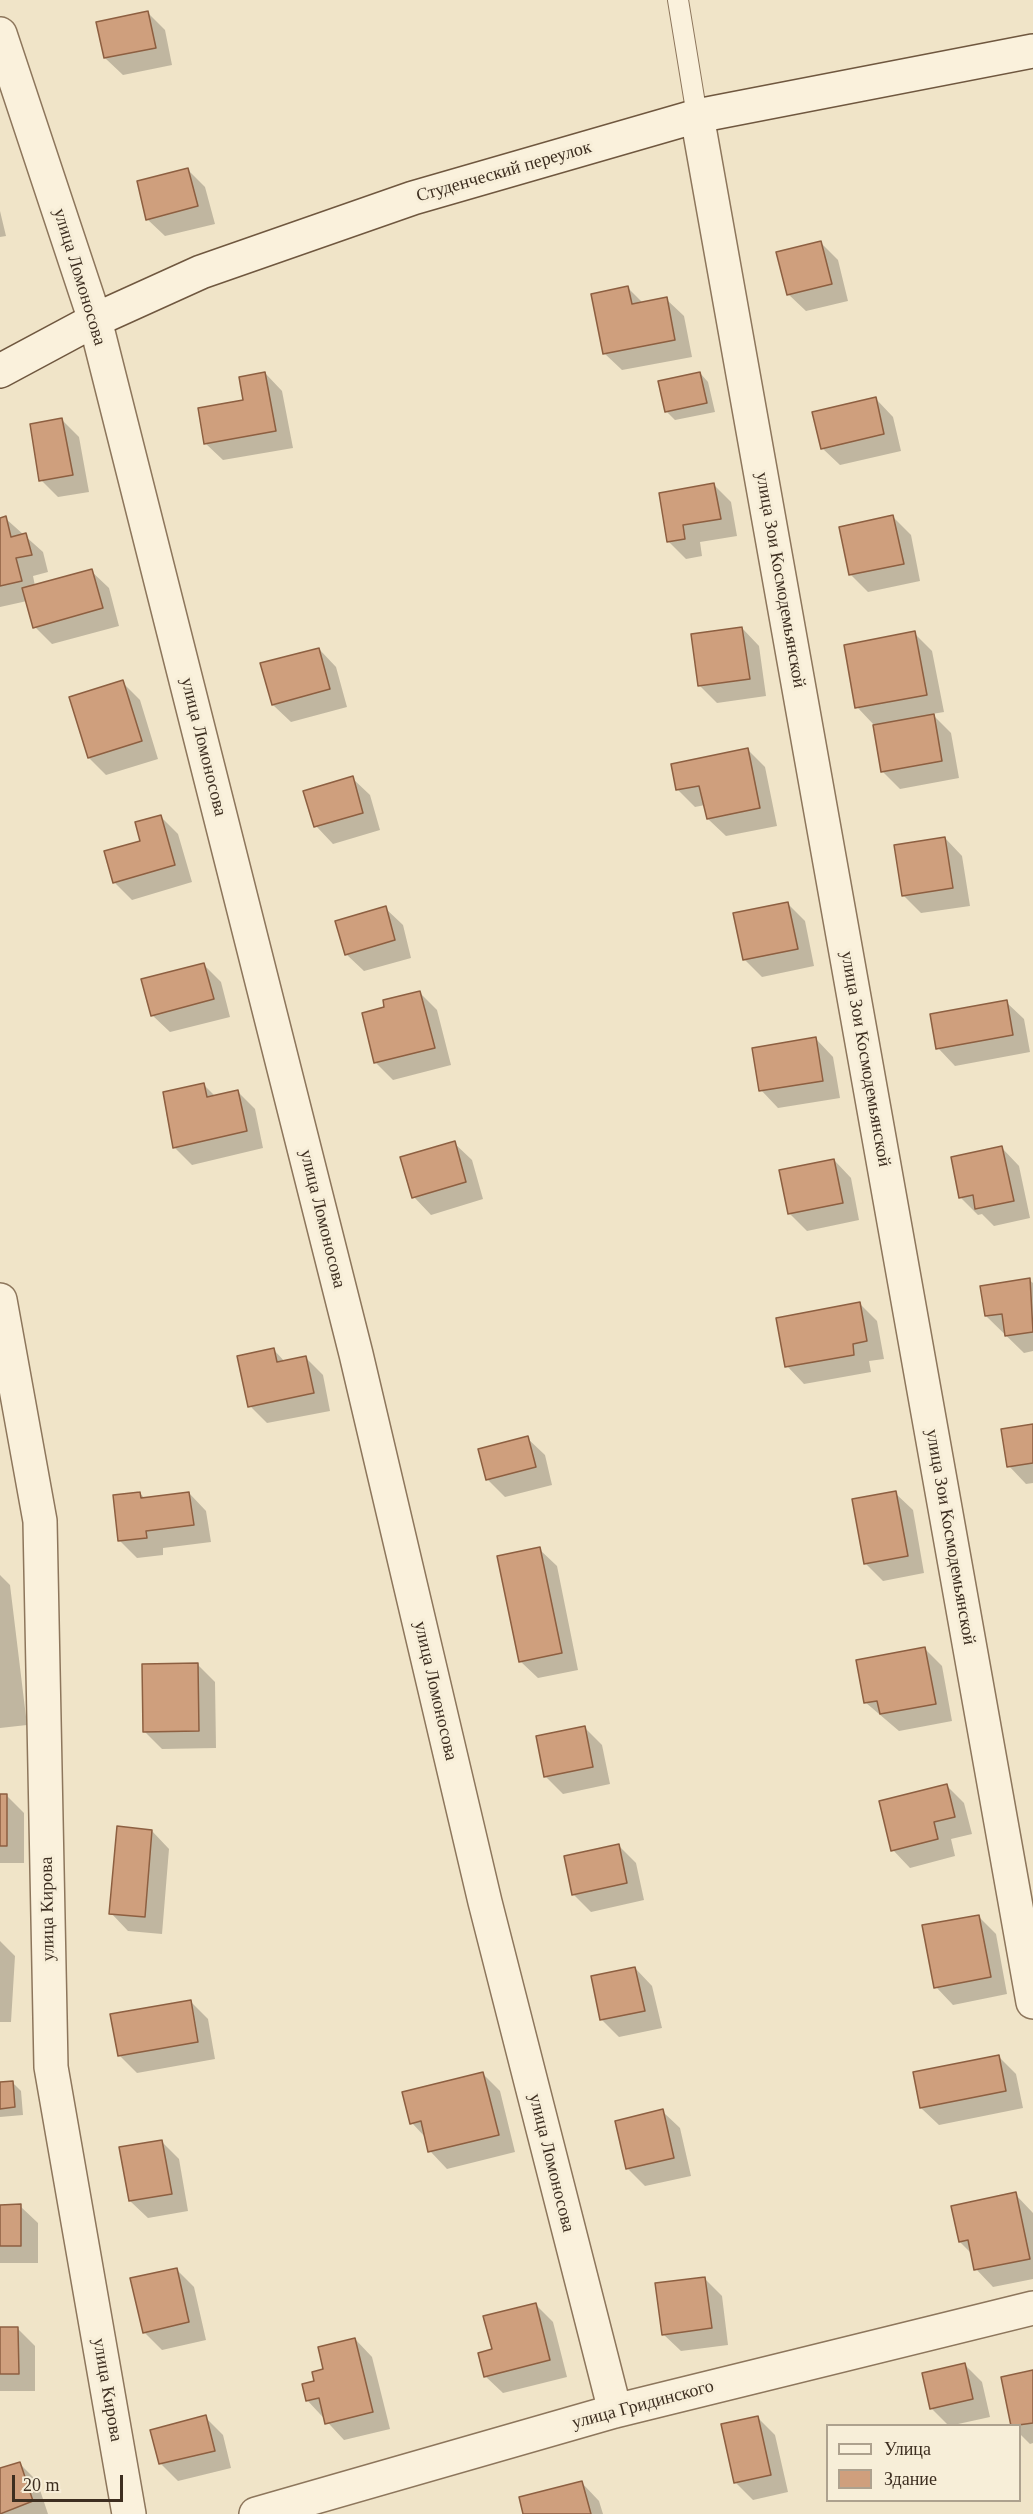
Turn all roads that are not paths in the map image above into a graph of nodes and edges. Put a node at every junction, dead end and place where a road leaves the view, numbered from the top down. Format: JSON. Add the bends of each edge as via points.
{"nodes":[{"id":1,"x":678,"y":0,"type":"edge"},
{"id":2,"x":0,"y":34,"type":"edge"},
{"id":3,"x":1033,"y":51,"type":"edge"},
{"id":4,"x":697,"y":116,"type":"junction"},
{"id":5,"x":95,"y":320,"type":"junction"},
{"id":6,"x":0,"y":371,"type":"edge"},
{"id":7,"x":0,"y":1300,"type":"edge"},
{"id":8,"x":1033,"y":2002,"type":"edge"},
{"id":9,"x":1033,"y":2308,"type":"edge"},
{"id":10,"x":615,"y":2411,"type":"junction"},
{"id":11,"x":129,"y":2514,"type":"edge"},
{"id":12,"x":256,"y":2514,"type":"edge"}],
"edges":[{"from":1,"to":4,"type":"lane"},
{"from":2,"to":5,"type":"street","name":"улица Ломоносова"},
{"from":3,"to":4,"type":"street","name":"Студенческий переулок"},
{"from":4,"to":5,"type":"street","name":"Студенческий переулок","via":[[413,198],[201,272]]},
{"from":4,"to":8,"type":"street","name":"улица Зои Космодемьянской"},
{"from":5,"to":6,"type":"street","name":"Студенческий переулок"},
{"from":5,"to":10,"type":"street","name":"улица Ломоносова","via":[[353,1342],[485,1902]]},
{"from":7,"to":11,"type":"street","name":"улица Кирова","via":[[40,1521],[51,2067]]},
{"from":9,"to":10,"type":"street","name":"улица Гридинского"},
{"from":10,"to":12,"type":"street","name":"улица Гридинского"}]}
